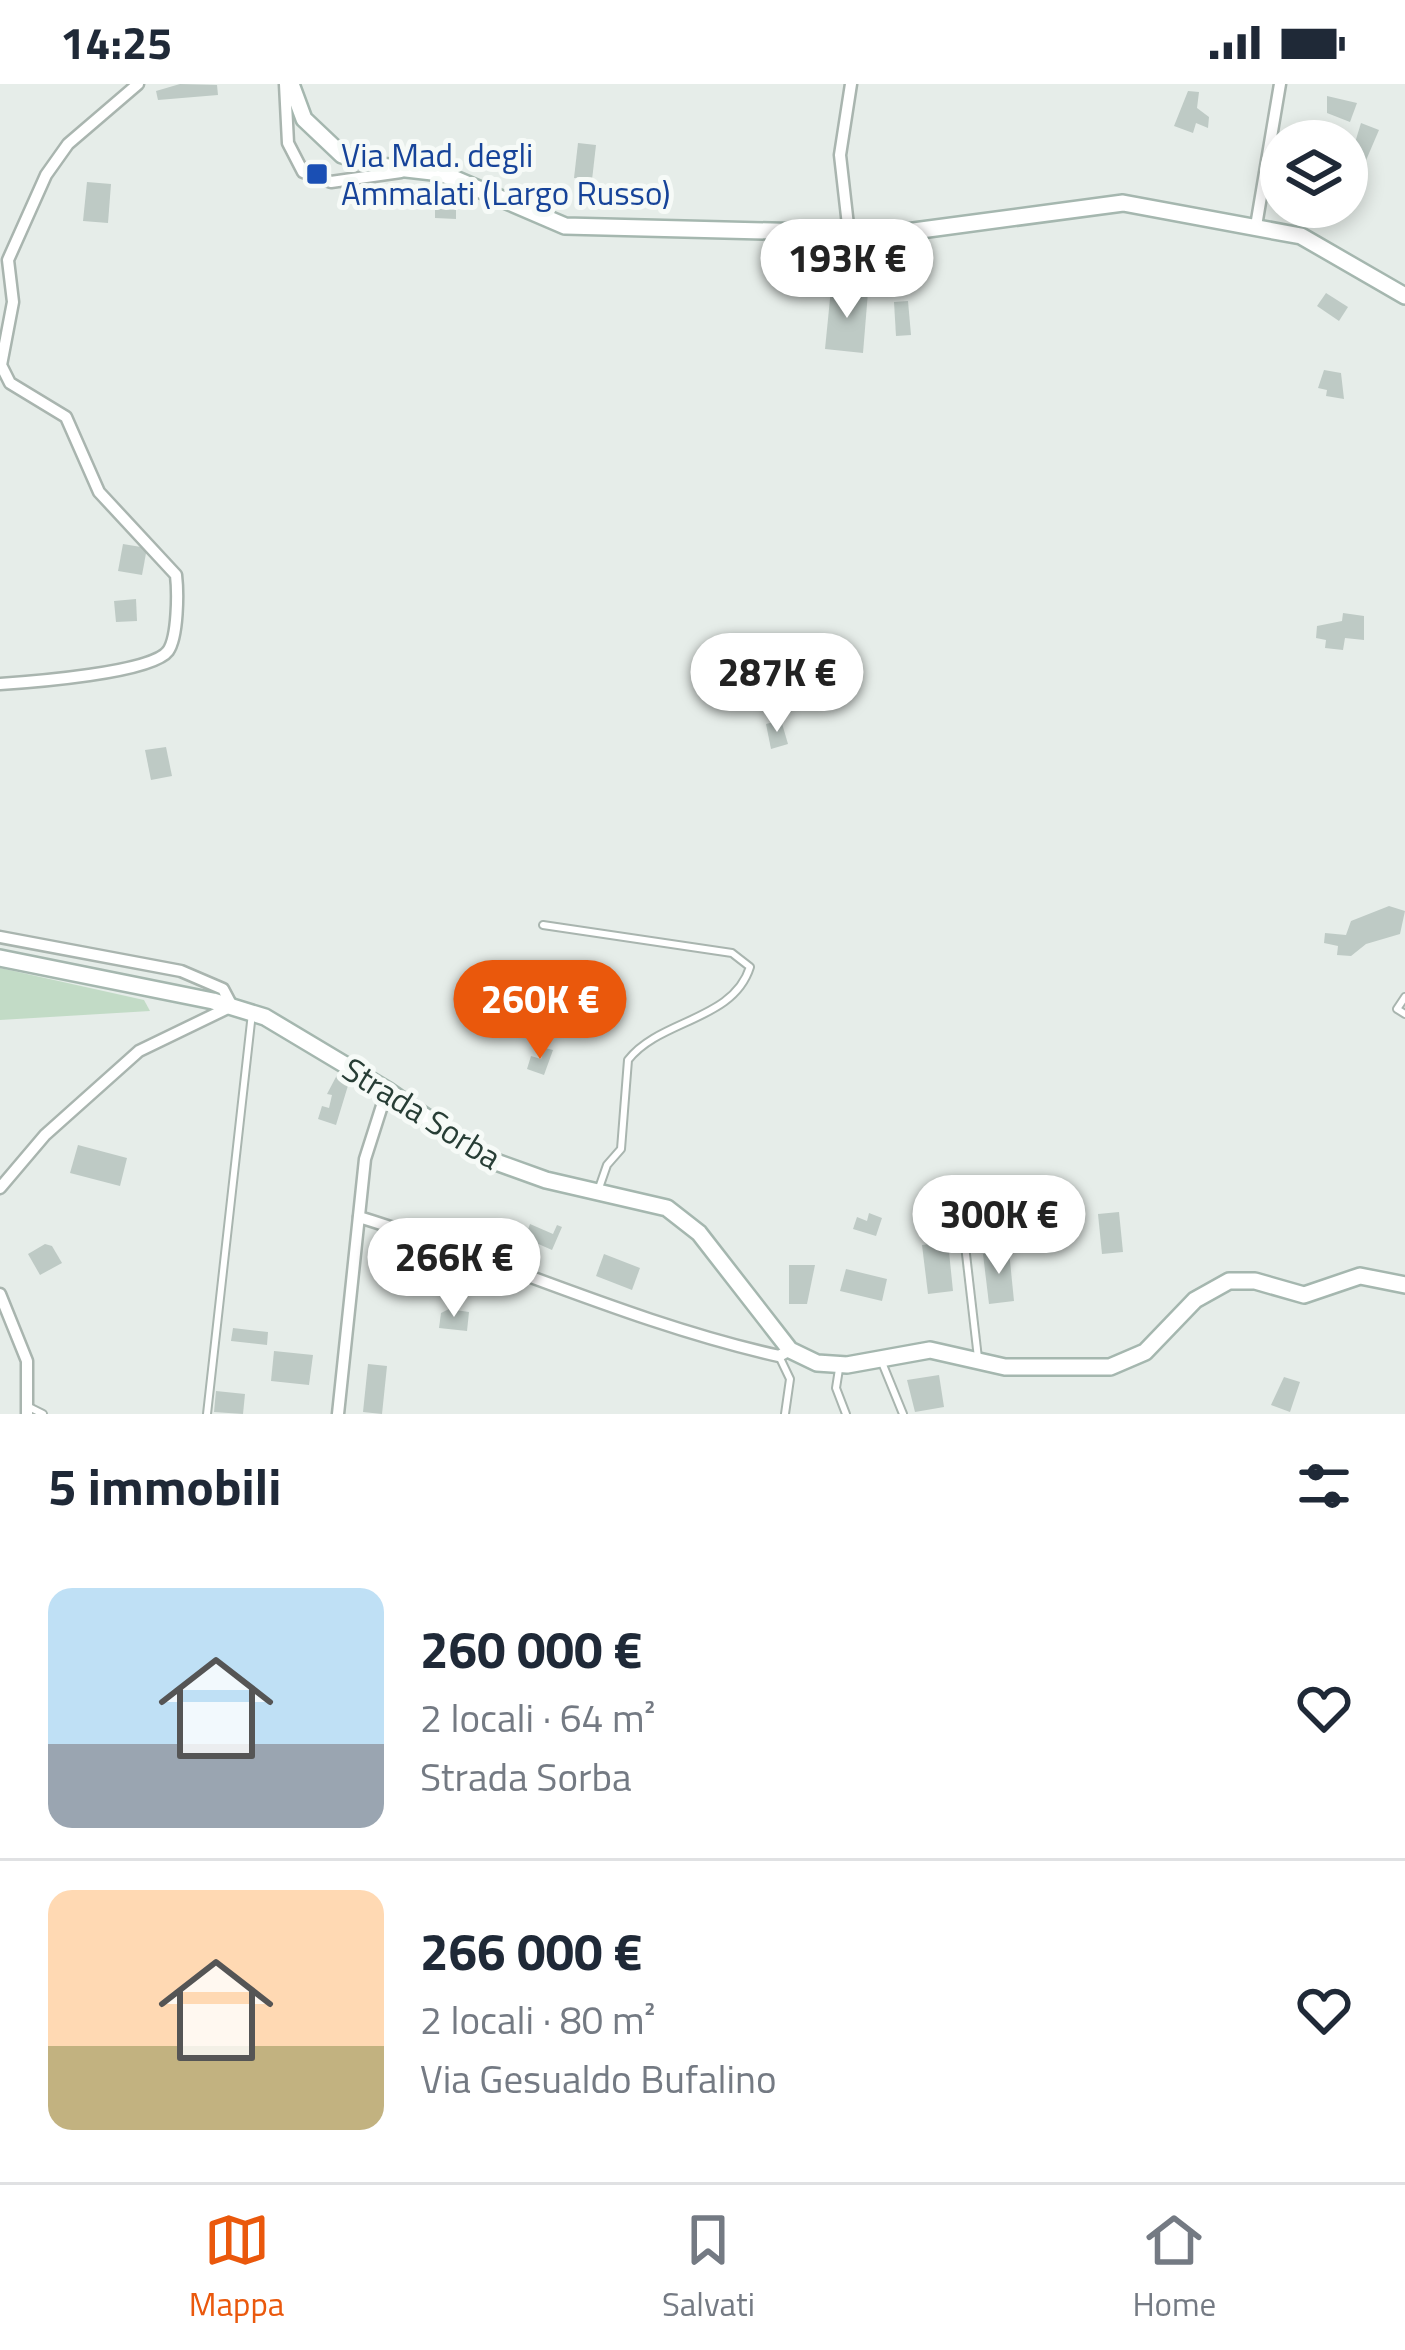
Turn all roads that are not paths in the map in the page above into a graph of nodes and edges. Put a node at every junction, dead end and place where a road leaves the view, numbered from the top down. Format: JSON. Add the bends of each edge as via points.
{"nodes":[{"id":1,"x":138,"y":84,"type":"edge"},
{"id":2,"x":288,"y":84,"type":"edge"},
{"id":3,"x":851,"y":84,"type":"edge"},
{"id":4,"x":1280,"y":84,"type":"edge"},
{"id":5,"x":416,"y":170,"type":"junction"},
{"id":6,"x":1256,"y":226,"type":"junction"},
{"id":7,"x":849,"y":234,"type":"junction"},
{"id":8,"x":4,"y":260,"type":"edge"},
{"id":9,"x":1405,"y":296,"type":"edge"},
{"id":10,"x":0,"y":684,"type":"edge"},
{"id":11,"x":543,"y":925,"type":"dead end"},
{"id":12,"x":0,"y":937,"type":"edge"},
{"id":13,"x":0,"y":958,"type":"edge"},
{"id":14,"x":1405,"y":998,"type":"edge"},
{"id":15,"x":232,"y":1006,"type":"junction"},
{"id":16,"x":252,"y":1013,"type":"junction"},
{"id":17,"x":1405,"y":1015,"type":"edge"},
{"id":18,"x":388,"y":1090,"type":"junction"},
{"id":19,"x":0,"y":1188,"type":"edge"},
{"id":20,"x":598,"y":1191,"type":"junction"},
{"id":21,"x":960,"y":1202,"type":"dead end"},
{"id":22,"x":359,"y":1216,"type":"junction"},
{"id":23,"x":1405,"y":1285,"type":"edge"},
{"id":24,"x":0,"y":1294,"type":"edge"},
{"id":25,"x":785,"y":1353,"type":"junction"},
{"id":26,"x":880,"y":1357,"type":"junction"},
{"id":27,"x":979,"y":1362,"type":"junction"},
{"id":28,"x":840,"y":1366,"type":"junction"},
{"id":29,"x":27,"y":1409,"type":"edge"},
{"id":30,"x":44,"y":1414,"type":"edge"},
{"id":31,"x":207,"y":1414,"type":"edge"},
{"id":32,"x":338,"y":1414,"type":"edge"},
{"id":33,"x":785,"y":1414,"type":"edge"},
{"id":34,"x":846,"y":1414,"type":"edge"},
{"id":35,"x":903,"y":1414,"type":"edge"}],
"edges":[{"from":1,"to":8,"type":"street","via":[[55,158]]},
{"from":2,"to":5,"type":"street","via":[[327,144],[361,162]]},
{"from":2,"to":5,"type":"street","via":[[288,143],[303,172],[348,182]]},
{"from":3,"to":7,"type":"street","via":[[840,155]]},
{"from":4,"to":6,"type":"street"},
{"from":5,"to":7,"type":"street","via":[[459,179],[578,228]]},
{"from":6,"to":7,"type":"street","via":[[1123,203],[925,232]]},
{"from":6,"to":9,"type":"street","via":[[1313,240]]},
{"from":8,"to":10,"type":"street","via":[[13,302],[2,373],[66,417],[92,482],[178,582],[162,656],[103,675]]},
{"from":11,"to":20,"type":"lane","via":[[733,953],[750,967],[740,987],[702,1018],[665,1028],[628,1060],[622,1149]]},
{"from":12,"to":15,"type":"street","name":"Strada Sorba","via":[[181,971],[223,989]]},
{"from":13,"to":15,"type":"street"},
{"from":14,"to":17,"type":"lane","via":[[1396,1009]]},
{"from":15,"to":16,"type":"street","name":"Strada Sorba"},
{"from":15,"to":19,"type":"street","via":[[139,1051],[45,1135]]},
{"from":16,"to":18,"type":"street","name":"Strada Sorba"},
{"from":16,"to":31,"type":"lane"},
{"from":18,"to":20,"type":"street","name":"Strada Sorba","via":[[485,1158]]},
{"from":18,"to":22,"type":"street","via":[[365,1160]]},
{"from":20,"to":25,"type":"street","name":"Strada Sorba","via":[[655,1204],[688,1222]]},
{"from":21,"to":27,"type":"lane"},
{"from":22,"to":25,"type":"street","via":[[672,1328]]},
{"from":22,"to":32,"type":"street"},
{"from":23,"to":27,"type":"street","via":[[1372,1274],[1304,1295],[1229,1281],[1205,1291],[1157,1342],[1120,1365]]},
{"from":24,"to":29,"type":"street","via":[[26,1361]]},
{"from":25,"to":28,"type":"street"},
{"from":25,"to":33,"type":"lane"},
{"from":26,"to":27,"type":"street","via":[[930,1350]]},
{"from":26,"to":28,"type":"street"},
{"from":26,"to":35,"type":"lane"},
{"from":28,"to":34,"type":"lane","via":[[836,1388]]},
{"from":29,"to":30,"type":"lane"}]}
